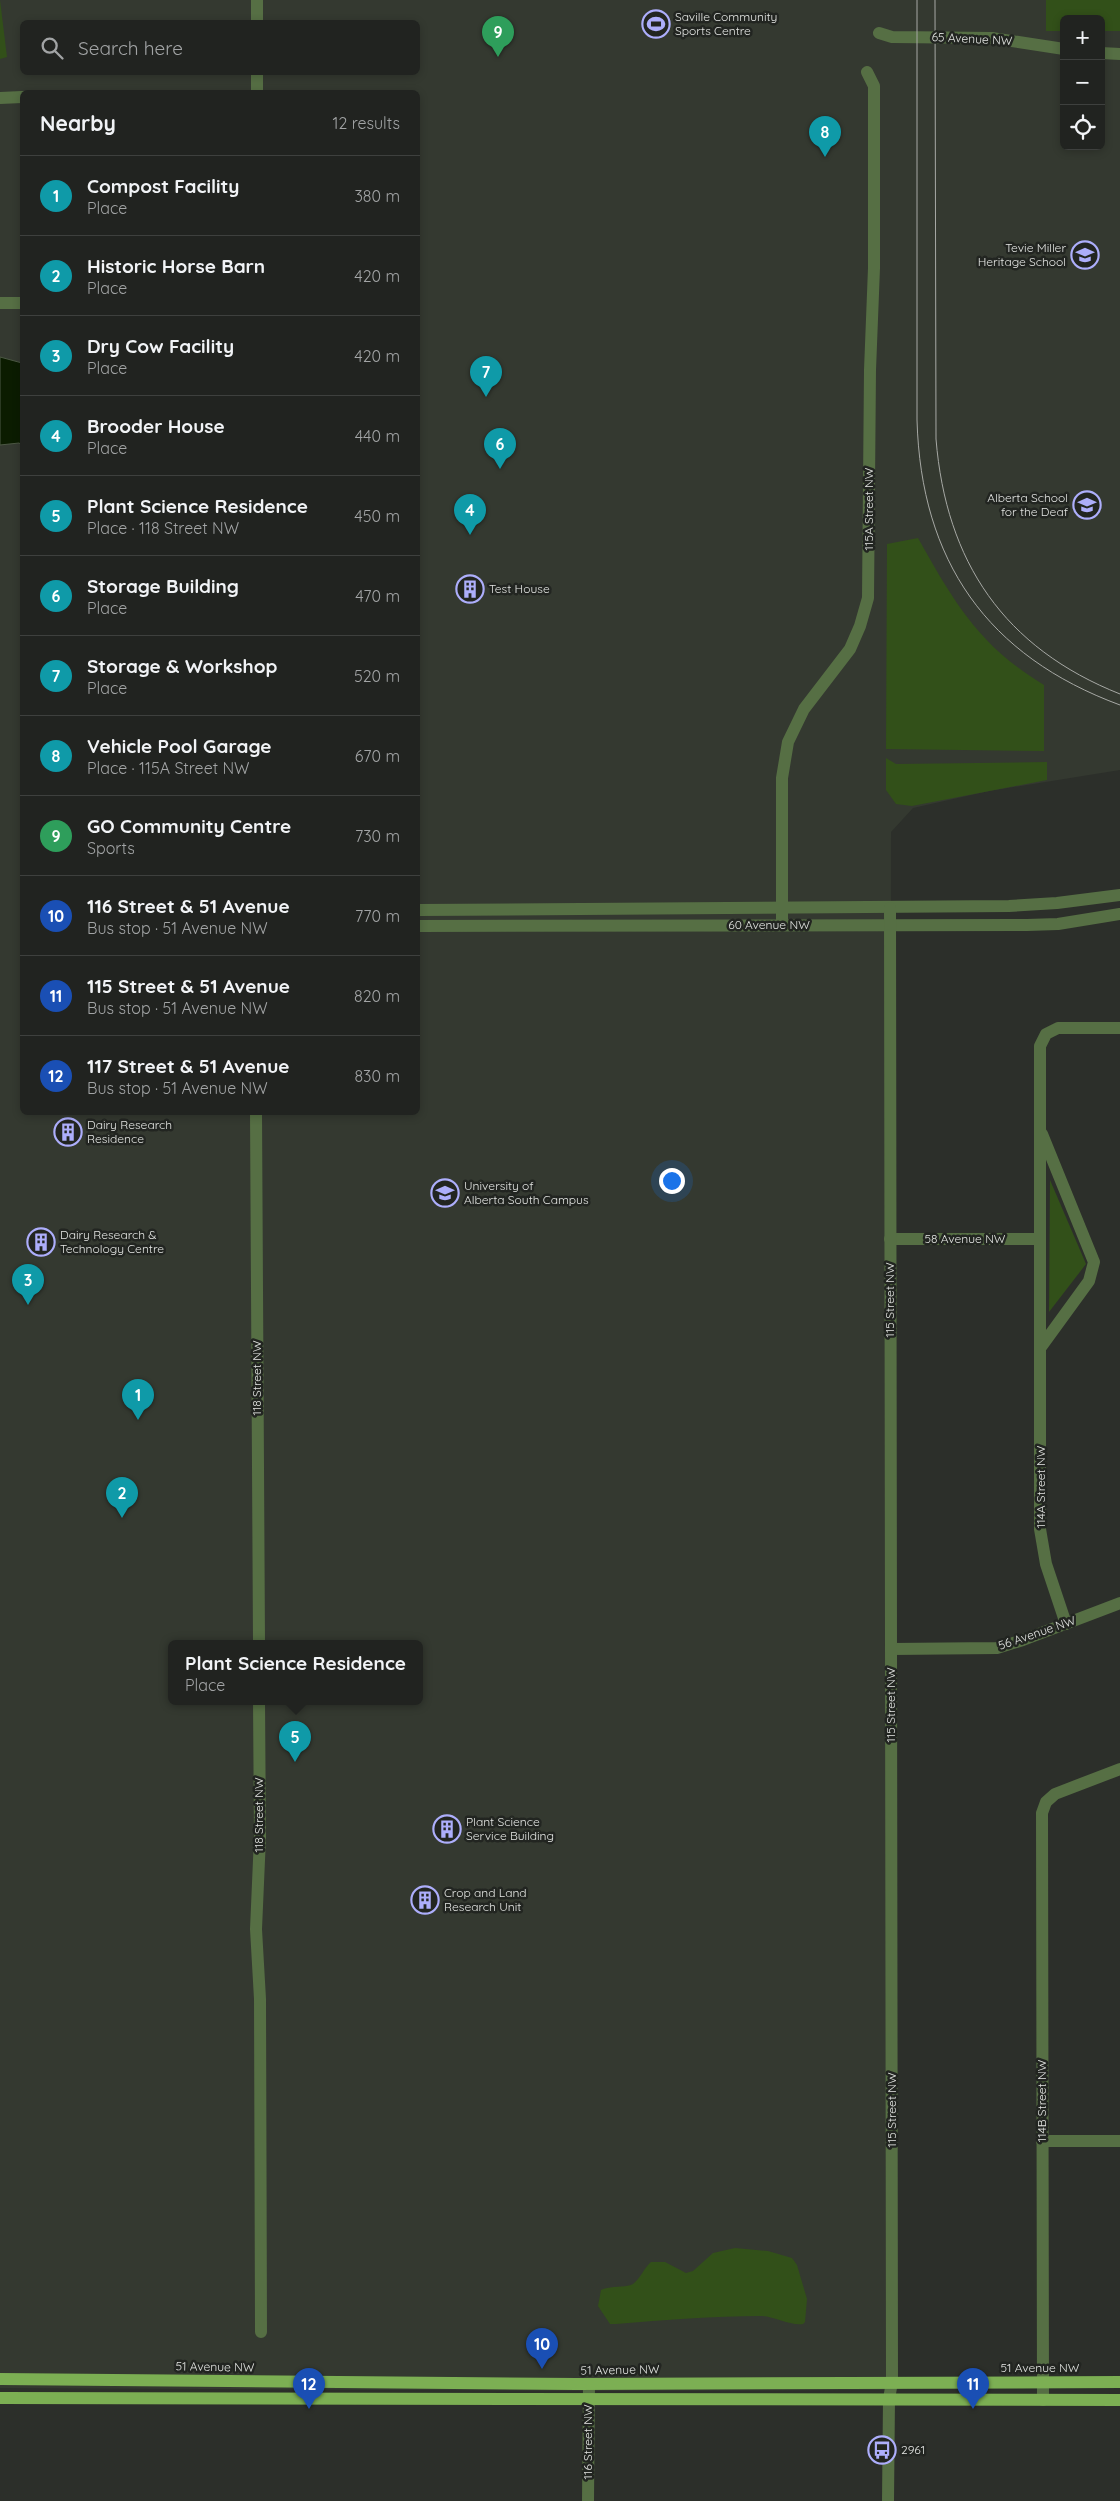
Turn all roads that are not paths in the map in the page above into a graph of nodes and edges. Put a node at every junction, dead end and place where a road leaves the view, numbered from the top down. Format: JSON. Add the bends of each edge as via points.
{"nodes":[{"id":1,"x":257,"y":0,"type":"edge"},
{"id":2,"x":257,"y":20,"type":"edge"},
{"id":3,"x":880,"y":33,"type":"dead end"},
{"id":4,"x":1060,"y":48,"type":"edge"},
{"id":5,"x":1105,"y":53,"type":"edge"},
{"id":6,"x":1120,"y":54,"type":"edge"},
{"id":7,"x":867,"y":72,"type":"dead end"},
{"id":8,"x":257,"y":75,"type":"edge"},
{"id":9,"x":257,"y":90,"type":"edge"},
{"id":10,"x":0,"y":98,"type":"edge"},
{"id":11,"x":20,"y":98,"type":"edge"},
{"id":12,"x":0,"y":303,"type":"edge"},
{"id":13,"x":20,"y":303,"type":"edge"},
{"id":14,"x":1120,"y":894,"type":"edge"},
{"id":15,"x":782,"y":907,"type":"junction"},
{"id":16,"x":890,"y":908,"type":"junction"},
{"id":17,"x":420,"y":910,"type":"edge"},
{"id":18,"x":1120,"y":914,"type":"edge"},
{"id":19,"x":782,"y":925,"type":"junction"},
{"id":20,"x":890,"y":925,"type":"junction"},
{"id":21,"x":420,"y":926,"type":"edge"},
{"id":22,"x":1120,"y":1028,"type":"edge"},
{"id":23,"x":256,"y":1115,"type":"edge"},
{"id":24,"x":1040,"y":1127,"type":"junction"},
{"id":25,"x":1040,"y":1239,"type":"junction"},
{"id":26,"x":890,"y":1240,"type":"junction"},
{"id":27,"x":1041,"y":1346,"type":"junction"},
{"id":28,"x":1120,"y":1603,"type":"edge"},
{"id":29,"x":1066,"y":1624,"type":"junction"},
{"id":30,"x":259,"y":1640,"type":"edge"},
{"id":31,"x":892,"y":1649,"type":"junction"},
{"id":32,"x":259,"y":1705,"type":"edge"},
{"id":33,"x":1120,"y":1769,"type":"edge"},
{"id":34,"x":1042,"y":2141,"type":"junction"},
{"id":35,"x":1120,"y":2141,"type":"edge"},
{"id":36,"x":261,"y":2332,"type":"dead end"},
{"id":37,"x":0,"y":2379,"type":"edge"},
{"id":38,"x":1042,"y":2381,"type":"junction"},
{"id":39,"x":892,"y":2382,"type":"junction"},
{"id":40,"x":1120,"y":2382,"type":"edge"},
{"id":41,"x":589,"y":2384,"type":"junction"},
{"id":42,"x":0,"y":2398,"type":"edge"},
{"id":43,"x":889,"y":2398,"type":"junction"},
{"id":44,"x":588,"y":2400,"type":"junction"},
{"id":45,"x":1043,"y":2400,"type":"junction"},
{"id":46,"x":1120,"y":2400,"type":"edge"},
{"id":47,"x":588,"y":2501,"type":"edge"},
{"id":48,"x":888,"y":2501,"type":"edge"}],
"edges":[{"from":1,"to":2,"type":"street"},
{"from":3,"to":4,"type":"street","name":"65 Avenue NW","via":[[892,37],[992,38]]},
{"from":5,"to":6,"type":"street"},
{"from":7,"to":15,"type":"street","name":"115A Street NW","via":[[874,86],[875,196],[868,598],[850,649],[804,709],[788,742],[782,778]]},
{"from":8,"to":9,"type":"street"},
{"from":10,"to":11,"type":"street"},
{"from":12,"to":13,"type":"street"},
{"from":14,"to":16,"type":"street","name":"60 Avenue NW","via":[[1056,904]]},
{"from":15,"to":16,"type":"street","name":"60 Avenue NW"},
{"from":15,"to":17,"type":"street","name":"60 Avenue NW"},
{"from":15,"to":19,"type":"street","name":"115A Street NW"},
{"from":16,"to":20,"type":"street","name":"115 Street NW"},
{"from":18,"to":20,"type":"street","name":"60 Avenue NW","via":[[1058,924]]},
{"from":19,"to":20,"type":"street","name":"60 Avenue NW"},
{"from":19,"to":21,"type":"street","name":"60 Avenue NW"},
{"from":20,"to":26,"type":"street","name":"115 Street NW"},
{"from":22,"to":24,"type":"street","name":"114A Street NW","via":[[1058,1028],[1046,1034],[1040,1046]]},
{"from":23,"to":30,"type":"street","name":"118 Street NW"},
{"from":24,"to":25,"type":"street","name":"114A Street NW"},
{"from":24,"to":27,"type":"street","name":"114A Street NW","via":[[1094,1262],[1089,1281]]},
{"from":25,"to":26,"type":"street","name":"58 Avenue NW"},
{"from":25,"to":27,"type":"street","name":"114A Street NW"},
{"from":26,"to":31,"type":"street","name":"115 Street NW"},
{"from":27,"to":29,"type":"street","name":"114A Street NW","via":[[1040,1529],[1046,1564]]},
{"from":28,"to":29,"type":"street","name":"56 Avenue NW"},
{"from":29,"to":31,"type":"street","name":"56 Avenue NW","via":[[997,1648]]},
{"from":31,"to":39,"type":"street","name":"115 Street NW"},
{"from":32,"to":36,"type":"street","name":"118 Street NW","via":[[260,1838],[256,1928],[260,1999]]},
{"from":33,"to":34,"type":"street","name":"114B Street NW","via":[[1055,1794],[1046,1802],[1042,1813]]},
{"from":34,"to":35,"type":"street"},
{"from":34,"to":38,"type":"street","name":"114B Street NW"},
{"from":37,"to":41,"type":"main road","name":"51 Avenue NW"},
{"from":38,"to":39,"type":"main road","name":"51 Avenue NW"},
{"from":38,"to":40,"type":"main road","name":"51 Avenue NW"},
{"from":38,"to":45,"type":"street","name":"114B Street NW"},
{"from":39,"to":41,"type":"main road","name":"51 Avenue NW"},
{"from":39,"to":43,"type":"street","name":"115 Street NW"},
{"from":41,"to":44,"type":"street","name":"116 Street NW"},
{"from":42,"to":44,"type":"main road"},
{"from":43,"to":44,"type":"main road"},
{"from":43,"to":45,"type":"main road"},
{"from":43,"to":48,"type":"street","name":"115 Street NW"},
{"from":44,"to":47,"type":"street","name":"116 Street NW"},
{"from":45,"to":46,"type":"main road"}]}
